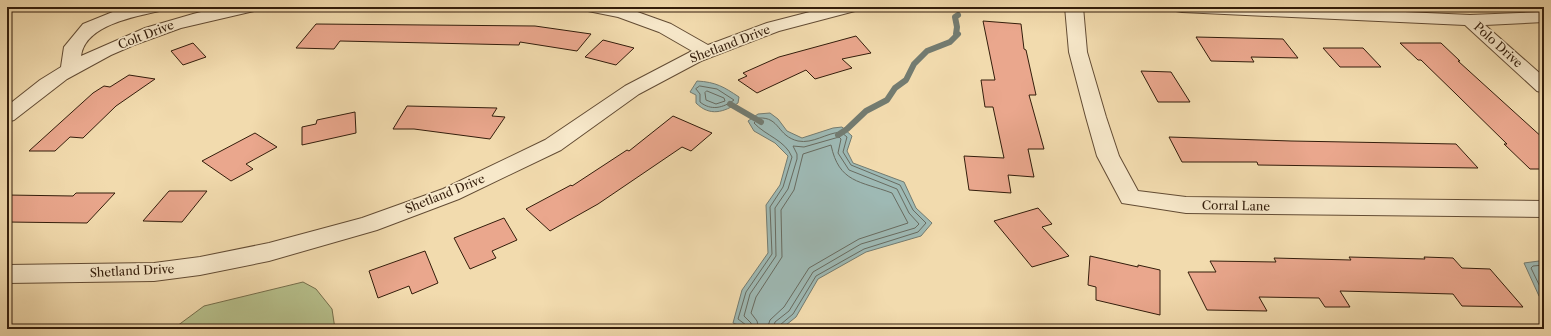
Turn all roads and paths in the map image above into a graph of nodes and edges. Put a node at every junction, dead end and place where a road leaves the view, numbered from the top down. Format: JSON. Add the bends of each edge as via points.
{"nodes":[{"id":1,"x":153,"y":7,"type":"edge"},
{"id":2,"x":248,"y":7,"type":"edge"},
{"id":3,"x":594,"y":7,"type":"edge"},
{"id":4,"x":849,"y":7,"type":"edge"},
{"id":5,"x":1074,"y":7,"type":"edge"},
{"id":6,"x":1182,"y":7,"type":"edge"},
{"id":7,"x":219,"y":9,"type":"edge"},
{"id":8,"x":1544,"y":16,"type":"edge"},
{"id":9,"x":1470,"y":20,"type":"junction"},
{"id":10,"x":705,"y":51,"type":"junction"},
{"id":11,"x":70,"y":70,"type":"junction"},
{"id":12,"x":1544,"y":87,"type":"edge"},
{"id":13,"x":7,"y":116,"type":"edge"},
{"id":14,"x":1544,"y":209,"type":"edge"},
{"id":15,"x":7,"y":274,"type":"edge"}],
"edges":[{"from":1,"to":11,"type":"street","name":"Colt Drive","via":[[131,11],[89,28],[73,48]]},
{"from":2,"to":7,"type":"street","name":"Colt Drive"},
{"from":3,"to":10,"type":"street","via":[[623,12],[665,28]]},
{"from":4,"to":10,"type":"street","name":"Shetland Drive","via":[[773,27]]},
{"from":5,"to":14,"type":"street","name":"Corral Lane","via":[[1078,52],[1094,109],[1108,156],[1130,198],[1186,205]]},
{"from":6,"to":9,"type":"street"},
{"from":7,"to":11,"type":"street","name":"Colt Drive","via":[[125,42]]},
{"from":8,"to":9,"type":"street"},
{"from":9,"to":12,"type":"street","name":"Polo Drive"},
{"from":10,"to":15,"type":"street","name":"Shetland Drive","via":[[632,90],[553,146],[450,194],[369,224],[269,252],[200,266],[154,272]]},
{"from":11,"to":13,"type":"street","name":"Colt Drive"}]}
